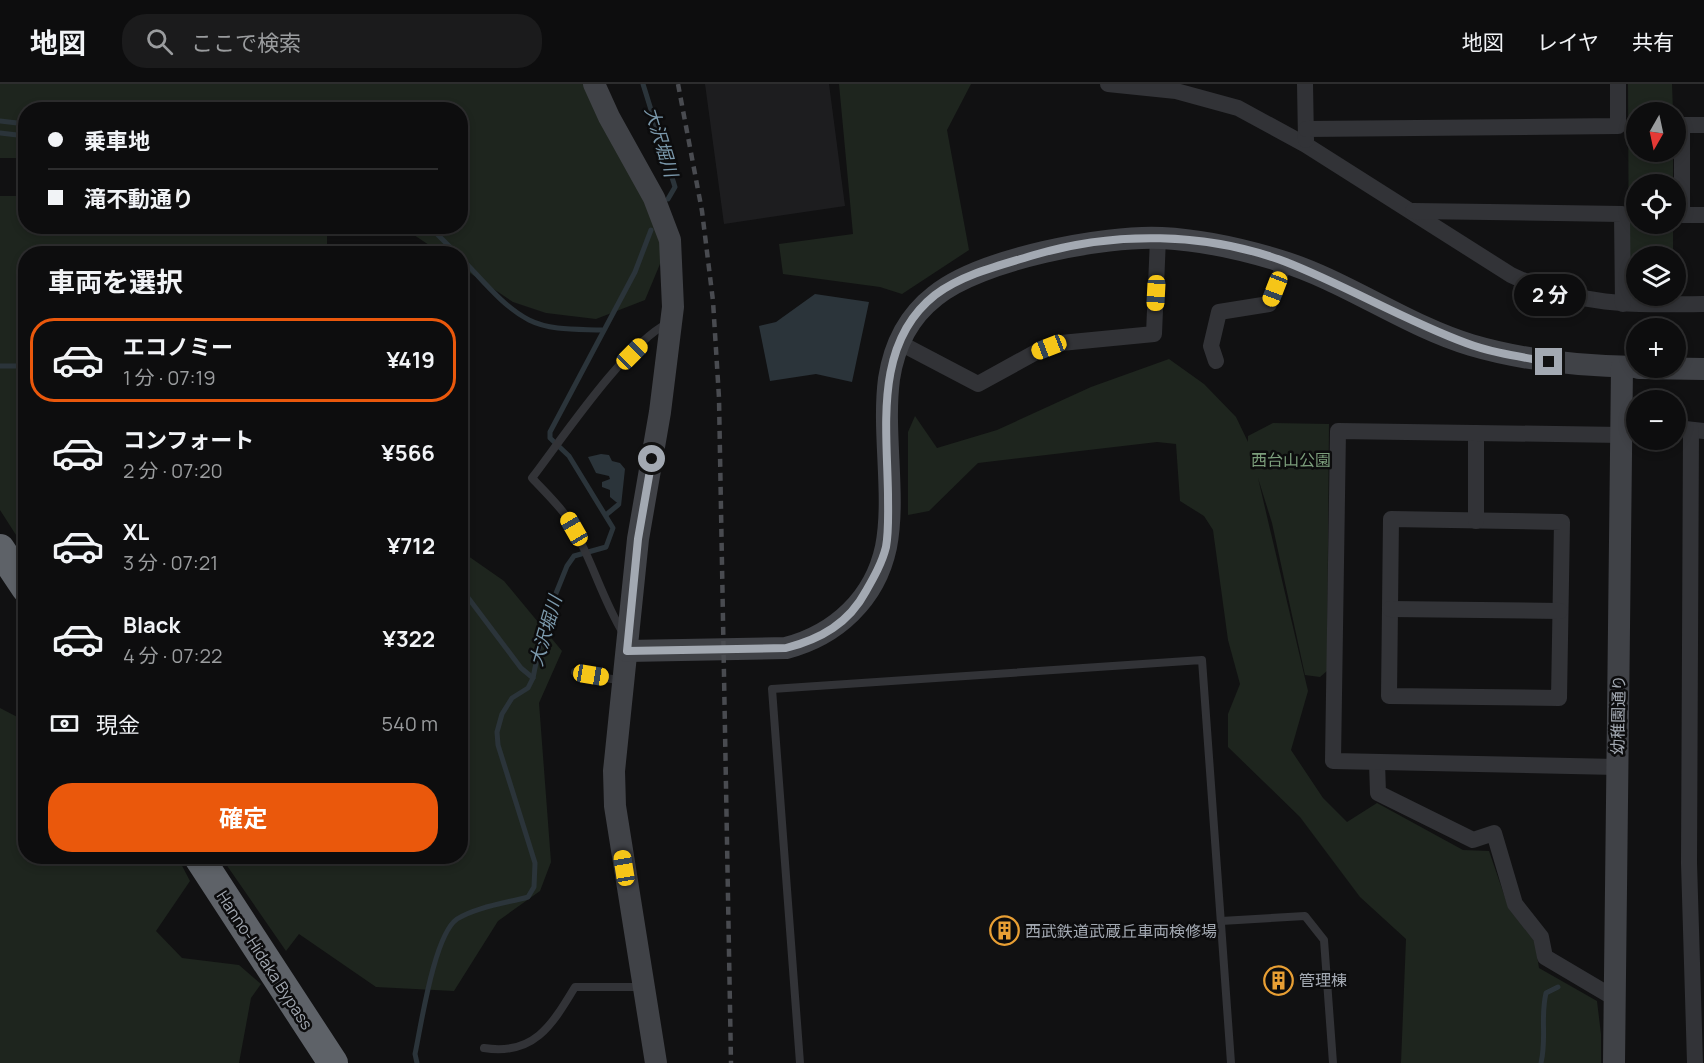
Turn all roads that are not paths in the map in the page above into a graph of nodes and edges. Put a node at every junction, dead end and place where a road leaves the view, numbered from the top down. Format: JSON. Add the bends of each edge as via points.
{"nodes":[{"id":1,"x":594,"y":84,"type":"edge"},
{"id":2,"x":1108,"y":84,"type":"edge"},
{"id":3,"x":1305,"y":84,"type":"edge"},
{"id":4,"x":1618,"y":84,"type":"edge"},
{"id":5,"x":1704,"y":125,"type":"edge"},
{"id":6,"x":1306,"y":137,"type":"junction"},
{"id":7,"x":1412,"y":211,"type":"junction"},
{"id":8,"x":1704,"y":215,"type":"edge"},
{"id":9,"x":1158,"y":238,"type":"junction"},
{"id":10,"x":1285,"y":262,"type":"junction"},
{"id":11,"x":1623,"y":304,"type":"junction"},
{"id":12,"x":1704,"y":304,"type":"edge"},
{"id":13,"x":671,"y":322,"type":"junction"},
{"id":14,"x":898,"y":342,"type":"junction"},
{"id":15,"x":1216,"y":361,"type":"dead end"},
{"id":16,"x":1626,"y":367,"type":"edge"},
{"id":17,"x":1686,"y":368,"type":"edge"},
{"id":18,"x":1704,"y":369,"type":"edge"},
{"id":19,"x":1690,"y":430,"type":"edge"},
{"id":20,"x":1626,"y":431,"type":"edge"},
{"id":21,"x":1476,"y":433,"type":"junction"},
{"id":22,"x":1626,"y":450,"type":"edge"},
{"id":23,"x":1697,"y":519,"type":"edge"},
{"id":24,"x":1476,"y":521,"type":"junction"},
{"id":25,"x":0,"y":549,"type":"edge"},
{"id":26,"x":18,"y":576,"type":"edge"},
{"id":27,"x":1697,"y":605,"type":"edge"},
{"id":28,"x":1390,"y":609,"type":"junction"},
{"id":29,"x":1560,"y":611,"type":"junction"},
{"id":30,"x":628,"y":646,"type":"junction"},
{"id":31,"x":575,"y":672,"type":"dead end"},
{"id":32,"x":623,"y":681,"type":"junction"},
{"id":33,"x":1697,"y":687,"type":"edge"},
{"id":34,"x":1377,"y":762,"type":"junction"},
{"id":35,"x":1617,"y":766,"type":"junction"},
{"id":36,"x":1697,"y":777,"type":"edge"},
{"id":37,"x":1696,"y":863,"type":"edge"},
{"id":38,"x":203,"y":864,"type":"edge"},
{"id":39,"x":1221,"y":921,"type":"junction"},
{"id":40,"x":1698,"y":949,"type":"edge"},
{"id":41,"x":644,"y":987,"type":"junction"},
{"id":42,"x":1616,"y":999,"type":"junction"},
{"id":43,"x":1699,"y":1036,"type":"edge"},
{"id":44,"x":484,"y":1048,"type":"dead end"},
{"id":45,"x":333,"y":1063,"type":"edge"},
{"id":46,"x":656,"y":1063,"type":"edge"},
{"id":47,"x":800,"y":1063,"type":"edge"},
{"id":48,"x":1231,"y":1063,"type":"edge"},
{"id":49,"x":1333,"y":1063,"type":"edge"},
{"id":50,"x":1614,"y":1063,"type":"edge"},
{"id":51,"x":1695,"y":1063,"type":"edge"}],
"edges":[{"from":1,"to":13,"type":"street","via":[[654,198],[670,240]]},
{"from":2,"to":6,"type":"street","via":[[1206,98]]},
{"from":3,"to":6,"type":"street"},
{"from":4,"to":6,"type":"street","via":[[1618,126]]},
{"from":5,"to":8,"type":"street","via":[[1682,125],[1682,215]]},
{"from":6,"to":7,"type":"street"},
{"from":7,"to":11,"type":"street","via":[[1531,285],[1586,300]]},
{"from":7,"to":11,"type":"street","via":[[1622,214]]},
{"from":9,"to":10,"type":"street","via":[[1238,248]]},
{"from":9,"to":14,"type":"street","via":[[1099,241],[1044,252],[986,270],[936,294],[913,318]]},
{"from":9,"to":14,"type":"street","via":[[1154,334],[1061,343],[1038,351],[978,384]]},
{"from":10,"to":15,"type":"street","via":[[1269,304],[1219,312],[1211,346]]},
{"from":10,"to":16,"type":"street","via":[[1468,344],[1567,365]]},
{"from":11,"to":12,"type":"street"},
{"from":13,"to":30,"type":"street","via":[[638,539]]},
{"from":13,"to":30,"type":"lane","via":[[656,330],[620,366],[532,478],[568,518]]},
{"from":14,"to":30,"type":"street","via":[[886,399],[886,547],[877,572],[848,618],[810,642],[786,648]]},
{"from":17,"to":18,"type":"street"},
{"from":19,"to":23,"type":"street"},
{"from":20,"to":21,"type":"street"},
{"from":21,"to":24,"type":"street"},
{"from":21,"to":34,"type":"street","via":[[1338,430],[1333,761]]},
{"from":22,"to":35,"type":"street","name":"幼稚園通り"},
{"from":23,"to":27,"type":"street"},
{"from":24,"to":28,"type":"street","via":[[1391,519]]},
{"from":24,"to":29,"type":"street","via":[[1562,522]]},
{"from":25,"to":26,"type":"highway"},
{"from":27,"to":33,"type":"street"},
{"from":28,"to":29,"type":"street"},
{"from":28,"to":29,"type":"street","via":[[1389,696],[1559,698]]},
{"from":30,"to":32,"type":"street"},
{"from":31,"to":32,"type":"lane"},
{"from":32,"to":41,"type":"street","via":[[614,771],[615,806]]},
{"from":33,"to":36,"type":"street"},
{"from":34,"to":35,"type":"street"},
{"from":34,"to":42,"type":"street","via":[[1378,793],[1473,840],[1494,833],[1515,904],[1541,937],[1545,957]]},
{"from":35,"to":42,"type":"street","name":"幼稚園通り"},
{"from":36,"to":37,"type":"street"},
{"from":37,"to":40,"type":"street"},
{"from":38,"to":45,"type":"highway","name":"Hanno-Hidaka Bypass"},
{"from":39,"to":47,"type":"lane","via":[[1202,660],[772,689]]},
{"from":39,"to":48,"type":"lane"},
{"from":39,"to":49,"type":"lane","via":[[1305,916],[1324,940]]},
{"from":40,"to":43,"type":"street"},
{"from":41,"to":44,"type":"lane","via":[[575,987],[543,1033],[516,1049]]},
{"from":41,"to":46,"type":"street"},
{"from":42,"to":50,"type":"street","name":"幼稚園通り"},
{"from":43,"to":51,"type":"street"}]}
